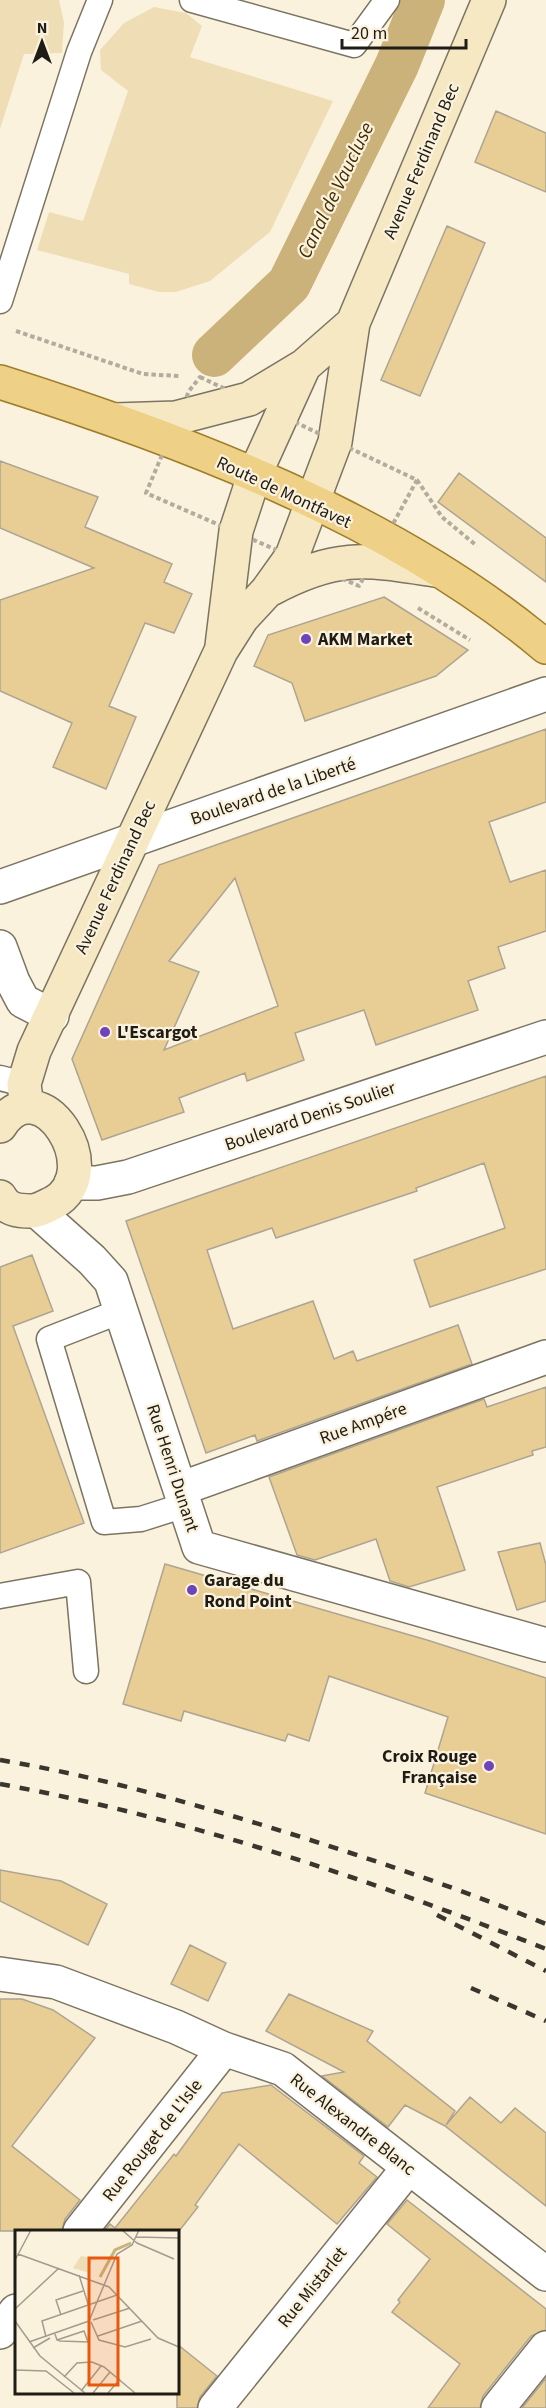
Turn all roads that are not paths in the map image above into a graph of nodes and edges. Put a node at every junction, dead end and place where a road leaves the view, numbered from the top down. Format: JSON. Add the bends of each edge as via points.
{"nodes":[{"id":1,"x":100,"y":0,"type":"edge"},
{"id":2,"x":192,"y":0,"type":"edge"},
{"id":3,"x":387,"y":0,"type":"edge"},
{"id":4,"x":489,"y":0,"type":"edge"},
{"id":5,"x":0,"y":301,"type":"edge"},
{"id":6,"x":353,"y":323,"type":"junction"},
{"id":7,"x":304,"y":366,"type":"junction"},
{"id":8,"x":0,"y":382,"type":"edge"},
{"id":9,"x":115,"y":420,"type":"junction"},
{"id":10,"x":254,"y":476,"type":"junction"},
{"id":11,"x":312,"y":503,"type":"junction"},
{"id":12,"x":435,"y":570,"type":"junction"},
{"id":13,"x":267,"y":591,"type":"junction"},
{"id":14,"x":546,"y":647,"type":"edge"},
{"id":15,"x":221,"y":651,"type":"junction"},
{"id":16,"x":546,"y":694,"type":"edge"},
{"id":17,"x":133,"y":840,"type":"junction"},
{"id":18,"x":0,"y":887,"type":"edge"},
{"id":19,"x":0,"y":947,"type":"edge"},
{"id":20,"x":52,"y":1016,"type":"junction"},
{"id":21,"x":546,"y":1037,"type":"edge"},
{"id":22,"x":17,"y":1089,"type":"edge"},
{"id":23,"x":0,"y":1126,"type":"edge"},
{"id":24,"x":71,"y":1183,"type":"junction"},
{"id":25,"x":1,"y":1201,"type":"edge"},
{"id":26,"x":37,"y":1211,"type":"junction"},
{"id":27,"x":121,"y":1311,"type":"junction"},
{"id":28,"x":546,"y":1357,"type":"edge"},
{"id":29,"x":183,"y":1497,"type":"junction"},
{"id":30,"x":0,"y":1596,"type":"edge"},
{"id":31,"x":546,"y":1645,"type":"edge"},
{"id":32,"x":86,"y":1671,"type":"dead end"},
{"id":33,"x":0,"y":1974,"type":"edge"},
{"id":34,"x":224,"y":2049,"type":"junction"},
{"id":35,"x":409,"y":2167,"type":"junction"},
{"id":36,"x":81,"y":2230,"type":"edge"},
{"id":37,"x":546,"y":2274,"type":"edge"},
{"id":38,"x":15,"y":2312,"type":"edge"},
{"id":39,"x":0,"y":2332,"type":"edge"},
{"id":40,"x":546,"y":2348,"type":"edge"},
{"id":41,"x":214,"y":2408,"type":"edge"},
{"id":42,"x":498,"y":2408,"type":"edge"}],
"edges":[{"from":1,"to":5,"type":"lane","via":[[79,52]]},
{"from":2,"to":3,"type":"lane","via":[[354,45]]},
{"from":4,"to":6,"type":"street","name":"Avenue Ferdinand Bec"},
{"from":6,"to":7,"type":"street"},
{"from":6,"to":11,"type":"street","via":[[335,442]]},
{"from":7,"to":9,"type":"street","via":[[249,399],[176,418]]},
{"from":7,"to":10,"type":"street"},
{"from":8,"to":9,"type":"main road","name":"Route de Montfavet"},
{"from":9,"to":10,"type":"main road","name":"Route de Montfavet"},
{"from":10,"to":11,"type":"main road","name":"Route de Montfavet"},
{"from":10,"to":15,"type":"street","via":[[236,531]]},
{"from":11,"to":12,"type":"main road","name":"Route de Montfavet"},
{"from":11,"to":13,"type":"street","via":[[292,556]]},
{"from":12,"to":13,"type":"street","via":[[356,560],[319,567]]},
{"from":12,"to":14,"type":"main road","name":"Route de Montfavet","via":[[484,600]]},
{"from":13,"to":15,"type":"street","via":[[242,618]]},
{"from":15,"to":17,"type":"street","name":"Avenue Ferdinand Bec"},
{"from":16,"to":17,"type":"street","name":"Boulevard de la Liberté"},
{"from":17,"to":18,"type":"street","name":"Boulevard de la Liberté"},
{"from":17,"to":20,"type":"street","name":"Avenue Ferdinand Bec"},
{"from":19,"to":20,"type":"street","via":[[23,1001]]},
{"from":20,"to":22,"type":"street","name":"Avenue Ferdinand Bec"},
{"from":21,"to":24,"type":"street","name":"Boulevard Denis Soulier","via":[[128,1177]]},
{"from":22,"to":23,"type":"street"},
{"from":22,"to":24,"type":"street","via":[[63,1126],[75,1165]]},
{"from":24,"to":26,"type":"street","via":[[59,1199]]},
{"from":25,"to":26,"type":"street","via":[[16,1211]]},
{"from":26,"to":27,"type":"street","name":"Rue Henri Dunant","via":[[111,1281]]},
{"from":27,"to":29,"type":"street","name":"Rue Henri Dunant"},
{"from":27,"to":29,"type":"lane","via":[[49,1339],[104,1522],[141,1519]]},
{"from":28,"to":29,"type":"street","name":"Rue Ampére"},
{"from":29,"to":31,"type":"street","name":"Rue Henri Dunant","via":[[199,1547]]},
{"from":30,"to":32,"type":"lane","via":[[78,1582]]},
{"from":33,"to":34,"type":"street","name":"Rue Alexandre Blanc","via":[[56,1982]]},
{"from":34,"to":35,"type":"street","name":"Rue Alexandre Blanc","via":[[283,2069]]},
{"from":34,"to":36,"type":"street","name":"Rue Rouget de L'Isle"},
{"from":35,"to":37,"type":"street","name":"Rue Alexandre Blanc"},
{"from":35,"to":41,"type":"street","name":"Rue Mistarlet"},
{"from":38,"to":39,"type":"street"},
{"from":40,"to":42,"type":"street"}]}
